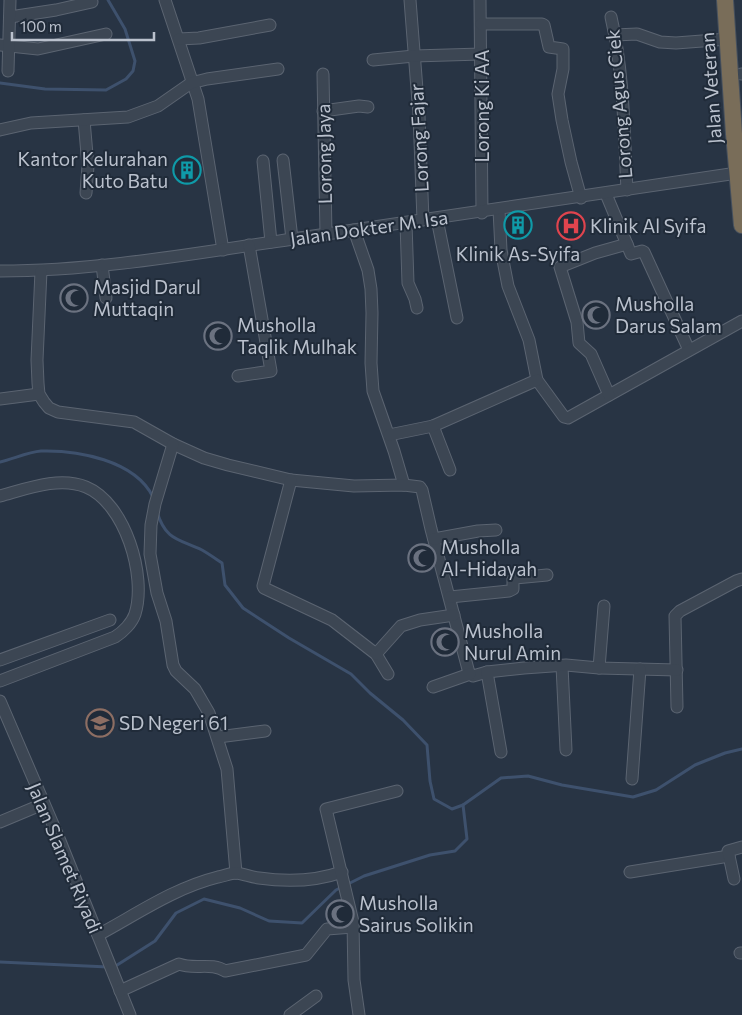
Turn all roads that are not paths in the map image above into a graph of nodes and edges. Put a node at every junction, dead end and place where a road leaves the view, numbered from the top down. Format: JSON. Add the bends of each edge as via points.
{"nodes":[{"id":1,"x":10,"y":0,"type":"edge"},
{"id":2,"x":165,"y":0,"type":"edge"},
{"id":3,"x":410,"y":0,"type":"edge"},
{"id":4,"x":480,"y":0,"type":"edge"},
{"id":5,"x":725,"y":0,"type":"edge"},
{"id":6,"x":736,"y":0,"type":"edge"},
{"id":7,"x":92,"y":2,"type":"dead end"},
{"id":8,"x":10,"y":17,"type":"junction"},
{"id":9,"x":611,"y":18,"type":"dead end"},
{"id":10,"x":481,"y":24,"type":"junction"},
{"id":11,"x":270,"y":25,"type":"dead end"},
{"id":12,"x":106,"y":34,"type":"dead end"},
{"id":13,"x":615,"y":35,"type":"junction"},
{"id":14,"x":179,"y":39,"type":"junction"},
{"id":15,"x":728,"y":39,"type":"junction"},
{"id":16,"x":4,"y":45,"type":"edge"},
{"id":17,"x":481,"y":54,"type":"junction"},
{"id":18,"x":414,"y":56,"type":"junction"},
{"id":19,"x":373,"y":60,"type":"dead end"},
{"id":20,"x":278,"y":69,"type":"dead end"},
{"id":21,"x":8,"y":71,"type":"dead end"},
{"id":22,"x":323,"y":74,"type":"dead end"},
{"id":23,"x":742,"y":77,"type":"edge"},
{"id":24,"x":192,"y":83,"type":"junction"},
{"id":25,"x":368,"y":107,"type":"dead end"},
{"id":26,"x":323,"y":111,"type":"junction"},
{"id":27,"x":84,"y":120,"type":"junction"},
{"id":28,"x":0,"y":130,"type":"edge"},
{"id":29,"x":263,"y":160,"type":"dead end"},
{"id":30,"x":283,"y":160,"type":"dead end"},
{"id":31,"x":737,"y":173,"type":"junction"},
{"id":32,"x":627,"y":190,"type":"junction"},
{"id":33,"x":86,"y":193,"type":"dead end"},
{"id":34,"x":606,"y":194,"type":"junction"},
{"id":35,"x":582,"y":198,"type":"junction"},
{"id":36,"x":499,"y":210,"type":"junction"},
{"id":37,"x":482,"y":212,"type":"junction"},
{"id":38,"x":438,"y":219,"type":"junction"},
{"id":39,"x":423,"y":220,"type":"junction"},
{"id":40,"x":406,"y":223,"type":"junction"},
{"id":41,"x":742,"y":225,"type":"edge"},
{"id":42,"x":354,"y":230,"type":"junction"},
{"id":43,"x":326,"y":234,"type":"junction"},
{"id":44,"x":292,"y":239,"type":"junction"},
{"id":45,"x":271,"y":242,"type":"junction"},
{"id":46,"x":627,"y":244,"type":"junction"},
{"id":47,"x":249,"y":245,"type":"junction"},
{"id":48,"x":223,"y":250,"type":"junction"},
{"id":49,"x":102,"y":265,"type":"junction"},
{"id":50,"x":0,"y":271,"type":"edge"},
{"id":51,"x":41,"y":271,"type":"junction"},
{"id":52,"x":106,"y":298,"type":"dead end"},
{"id":53,"x":417,"y":308,"type":"dead end"},
{"id":54,"x":457,"y":318,"type":"dead end"},
{"id":55,"x":742,"y":321,"type":"edge"},
{"id":56,"x":689,"y":350,"type":"junction"},
{"id":57,"x":238,"y":376,"type":"dead end"},
{"id":58,"x":540,"y":384,"type":"junction"},
{"id":59,"x":39,"y":394,"type":"junction"},
{"id":60,"x":609,"y":395,"type":"junction"},
{"id":61,"x":0,"y":399,"type":"edge"},
{"id":62,"x":433,"y":426,"type":"junction"},
{"id":63,"x":389,"y":435,"type":"junction"},
{"id":64,"x":173,"y":444,"type":"junction"},
{"id":65,"x":450,"y":470,"type":"dead end"},
{"id":66,"x":292,"y":480,"type":"junction"},
{"id":67,"x":404,"y":485,"type":"junction"},
{"id":68,"x":0,"y":496,"type":"edge"},
{"id":69,"x":496,"y":530,"type":"dead end"},
{"id":70,"x":434,"y":539,"type":"junction"},
{"id":71,"x":547,"y":576,"type":"dead end"},
{"id":72,"x":742,"y":579,"type":"edge"},
{"id":73,"x":450,"y":597,"type":"junction"},
{"id":74,"x":604,"y":606,"type":"dead end"},
{"id":75,"x":454,"y":615,"type":"junction"},
{"id":76,"x":110,"y":620,"type":"dead end"},
{"id":77,"x":376,"y":654,"type":"junction"},
{"id":78,"x":0,"y":660,"type":"edge"},
{"id":79,"x":562,"y":666,"type":"junction"},
{"id":80,"x":599,"y":668,"type":"junction"},
{"id":81,"x":640,"y":669,"type":"junction"},
{"id":82,"x":677,"y":670,"type":"junction"},
{"id":83,"x":487,"y":672,"type":"junction"},
{"id":84,"x":388,"y":674,"type":"dead end"},
{"id":85,"x":470,"y":674,"type":"junction"},
{"id":86,"x":0,"y":681,"type":"edge"},
{"id":87,"x":433,"y":687,"type":"dead end"},
{"id":88,"x":0,"y":700,"type":"edge"},
{"id":89,"x":677,"y":707,"type":"dead end"},
{"id":90,"x":265,"y":731,"type":"dead end"},
{"id":91,"x":218,"y":737,"type":"junction"},
{"id":92,"x":566,"y":750,"type":"dead end"},
{"id":93,"x":501,"y":752,"type":"dead end"},
{"id":94,"x":632,"y":779,"type":"dead end"},
{"id":95,"x":397,"y":790,"type":"dead end"},
{"id":96,"x":43,"y":804,"type":"junction"},
{"id":97,"x":0,"y":822,"type":"edge"},
{"id":98,"x":742,"y":847,"type":"edge"},
{"id":99,"x":729,"y":856,"type":"junction"},
{"id":100,"x":630,"y":872,"type":"dead end"},
{"id":101,"x":236,"y":873,"type":"junction"},
{"id":102,"x":734,"y":879,"type":"dead end"},
{"id":103,"x":344,"y":881,"type":"junction"},
{"id":104,"x":353,"y":927,"type":"junction"},
{"id":105,"x":98,"y":935,"type":"junction"},
{"id":106,"x":120,"y":991,"type":"junction"},
{"id":107,"x":316,"y":996,"type":"dead end"},
{"id":108,"x":130,"y":1015,"type":"edge"},
{"id":109,"x":290,"y":1015,"type":"edge"},
{"id":110,"x":359,"y":1015,"type":"edge"}],
"edges":[{"from":1,"to":8,"type":"street"},
{"from":2,"to":14,"type":"street"},
{"from":3,"to":18,"type":"street","name":"Lorong Fajar"},
{"from":4,"to":10,"type":"street","name":"Lorong Ki AA"},
{"from":5,"to":15,"type":"highway","name":"Jalan Veteran"},
{"from":6,"to":23,"type":"highway","name":"Jalan Veteran"},
{"from":7,"to":8,"type":"street"},
{"from":8,"to":16,"type":"street"},
{"from":9,"to":13,"type":"street","name":"Lorong Agus Ciek"},
{"from":10,"to":17,"type":"street","name":"Lorong Ki AA"},
{"from":10,"to":35,"type":"street","via":[[542,24],[549,47],[562,48],[563,69],[558,94],[571,162]]},
{"from":11,"to":14,"type":"street"},
{"from":12,"to":16,"type":"street","via":[[38,49]]},
{"from":13,"to":15,"type":"street","via":[[637,34],[676,44]]},
{"from":13,"to":32,"type":"street","name":"Lorong Agus Ciek"},
{"from":14,"to":24,"type":"street"},
{"from":15,"to":31,"type":"highway","name":"Jalan Veteran"},
{"from":16,"to":21,"type":"street"},
{"from":17,"to":18,"type":"street"},
{"from":17,"to":37,"type":"street","name":"Lorong Ki AA"},
{"from":18,"to":19,"type":"street"},
{"from":18,"to":39,"type":"street","name":"Lorong Fajar"},
{"from":20,"to":24,"type":"street"},
{"from":22,"to":26,"type":"street","name":"Lorong Jaya"},
{"from":24,"to":27,"type":"street","via":[[158,106],[128,116]]},
{"from":24,"to":48,"type":"street","via":[[200,110]]},
{"from":25,"to":26,"type":"street"},
{"from":26,"to":43,"type":"street","name":"Lorong Jaya"},
{"from":27,"to":28,"type":"street","via":[[31,123]]},
{"from":27,"to":33,"type":"street","via":[[88,166]]},
{"from":29,"to":45,"type":"street"},
{"from":30,"to":44,"type":"street"},
{"from":31,"to":32,"type":"street","name":"Jalan Dokter M. Isa"},
{"from":31,"to":41,"type":"highway","name":"Jalan Veteran"},
{"from":32,"to":34,"type":"street","name":"Jalan Dokter M. Isa"},
{"from":34,"to":35,"type":"street","name":"Jalan Dokter M. Isa"},
{"from":34,"to":46,"type":"street"},
{"from":35,"to":36,"type":"street","name":"Jalan Dokter M. Isa"},
{"from":36,"to":37,"type":"street","name":"Jalan Dokter M. Isa"},
{"from":36,"to":58,"type":"street","via":[[501,250],[508,286],[529,340]]},
{"from":37,"to":38,"type":"street","name":"Jalan Dokter M. Isa"},
{"from":38,"to":39,"type":"street","name":"Jalan Dokter M. Isa"},
{"from":38,"to":54,"type":"street"},
{"from":39,"to":40,"type":"street","name":"Jalan Dokter M. Isa"},
{"from":40,"to":42,"type":"street","name":"Jalan Dokter M. Isa"},
{"from":40,"to":53,"type":"street","via":[[408,283]]},
{"from":42,"to":43,"type":"street","name":"Jalan Dokter M. Isa"},
{"from":42,"to":63,"type":"street","via":[[371,289],[373,391]]},
{"from":43,"to":44,"type":"street","name":"Jalan Dokter M. Isa"},
{"from":44,"to":45,"type":"street","name":"Jalan Dokter M. Isa"},
{"from":45,"to":47,"type":"street","name":"Jalan Dokter M. Isa"},
{"from":46,"to":56,"type":"street","via":[[631,254],[644,252]]},
{"from":46,"to":60,"type":"street","via":[[560,267],[577,322],[579,343],[591,354]]},
{"from":47,"to":48,"type":"street","name":"Jalan Dokter M. Isa"},
{"from":47,"to":57,"type":"street","via":[[271,371]]},
{"from":48,"to":49,"type":"street","name":"Jalan Dokter M. Isa"},
{"from":49,"to":51,"type":"street","name":"Jalan Dokter M. Isa"},
{"from":49,"to":52,"type":"street"},
{"from":50,"to":51,"type":"street","name":"Jalan Dokter M. Isa"},
{"from":51,"to":59,"type":"street","via":[[36,360]]},
{"from":55,"to":56,"type":"street"},
{"from":56,"to":60,"type":"street"},
{"from":58,"to":60,"type":"street","via":[[568,418]]},
{"from":58,"to":62,"type":"street"},
{"from":59,"to":61,"type":"street"},
{"from":59,"to":64,"type":"street","via":[[49,408],[58,412],[134,422]]},
{"from":62,"to":63,"type":"street"},
{"from":62,"to":65,"type":"street"},
{"from":63,"to":67,"type":"street"},
{"from":64,"to":66,"type":"street","via":[[204,458]]},
{"from":64,"to":91,"type":"street","via":[[155,504],[150,554],[173,665],[202,699]]},
{"from":66,"to":67,"type":"street","via":[[354,486]]},
{"from":66,"to":77,"type":"street","via":[[263,586],[332,620]]},
{"from":67,"to":70,"type":"street","via":[[422,488]]},
{"from":68,"to":86,"type":"street","via":[[71,483],[96,492],[119,519],[134,555],[137,579],[134,615],[123,632]]},
{"from":69,"to":70,"type":"street"},
{"from":70,"to":73,"type":"street"},
{"from":71,"to":73,"type":"street","via":[[515,578],[513,589],[509,591]]},
{"from":72,"to":82,"type":"street","via":[[677,614]]},
{"from":73,"to":75,"type":"street"},
{"from":74,"to":80,"type":"street"},
{"from":75,"to":77,"type":"street","via":[[401,626]]},
{"from":75,"to":85,"type":"street"},
{"from":76,"to":78,"type":"street"},
{"from":77,"to":84,"type":"street"},
{"from":79,"to":80,"type":"street"},
{"from":79,"to":83,"type":"street"},
{"from":79,"to":92,"type":"street"},
{"from":80,"to":81,"type":"street"},
{"from":81,"to":82,"type":"street"},
{"from":81,"to":94,"type":"street"},
{"from":82,"to":89,"type":"street"},
{"from":83,"to":85,"type":"street"},
{"from":83,"to":93,"type":"street"},
{"from":85,"to":87,"type":"street"},
{"from":88,"to":96,"type":"street","name":"Jalan Slamet Riyadi"},
{"from":90,"to":91,"type":"street"},
{"from":91,"to":101,"type":"street","via":[[227,769]]},
{"from":95,"to":103,"type":"street","via":[[326,808]]},
{"from":96,"to":97,"type":"street"},
{"from":96,"to":105,"type":"street","name":"Jalan Slamet Riyadi"},
{"from":98,"to":99,"type":"street","via":[[728,850]]},
{"from":99,"to":100,"type":"street"},
{"from":99,"to":102,"type":"street"},
{"from":101,"to":103,"type":"street","via":[[280,880],[324,878]]},
{"from":101,"to":105,"type":"street","via":[[200,882],[161,899]]},
{"from":103,"to":104,"type":"street"},
{"from":104,"to":106,"type":"street","via":[[327,929],[306,955],[225,971],[218,966],[185,967],[179,964]]},
{"from":104,"to":110,"type":"street","via":[[354,980]]},
{"from":105,"to":106,"type":"street","name":"Jalan Slamet Riyadi"},
{"from":106,"to":108,"type":"street","name":"Jalan Slamet Riyadi"},
{"from":107,"to":109,"type":"street"}]}
